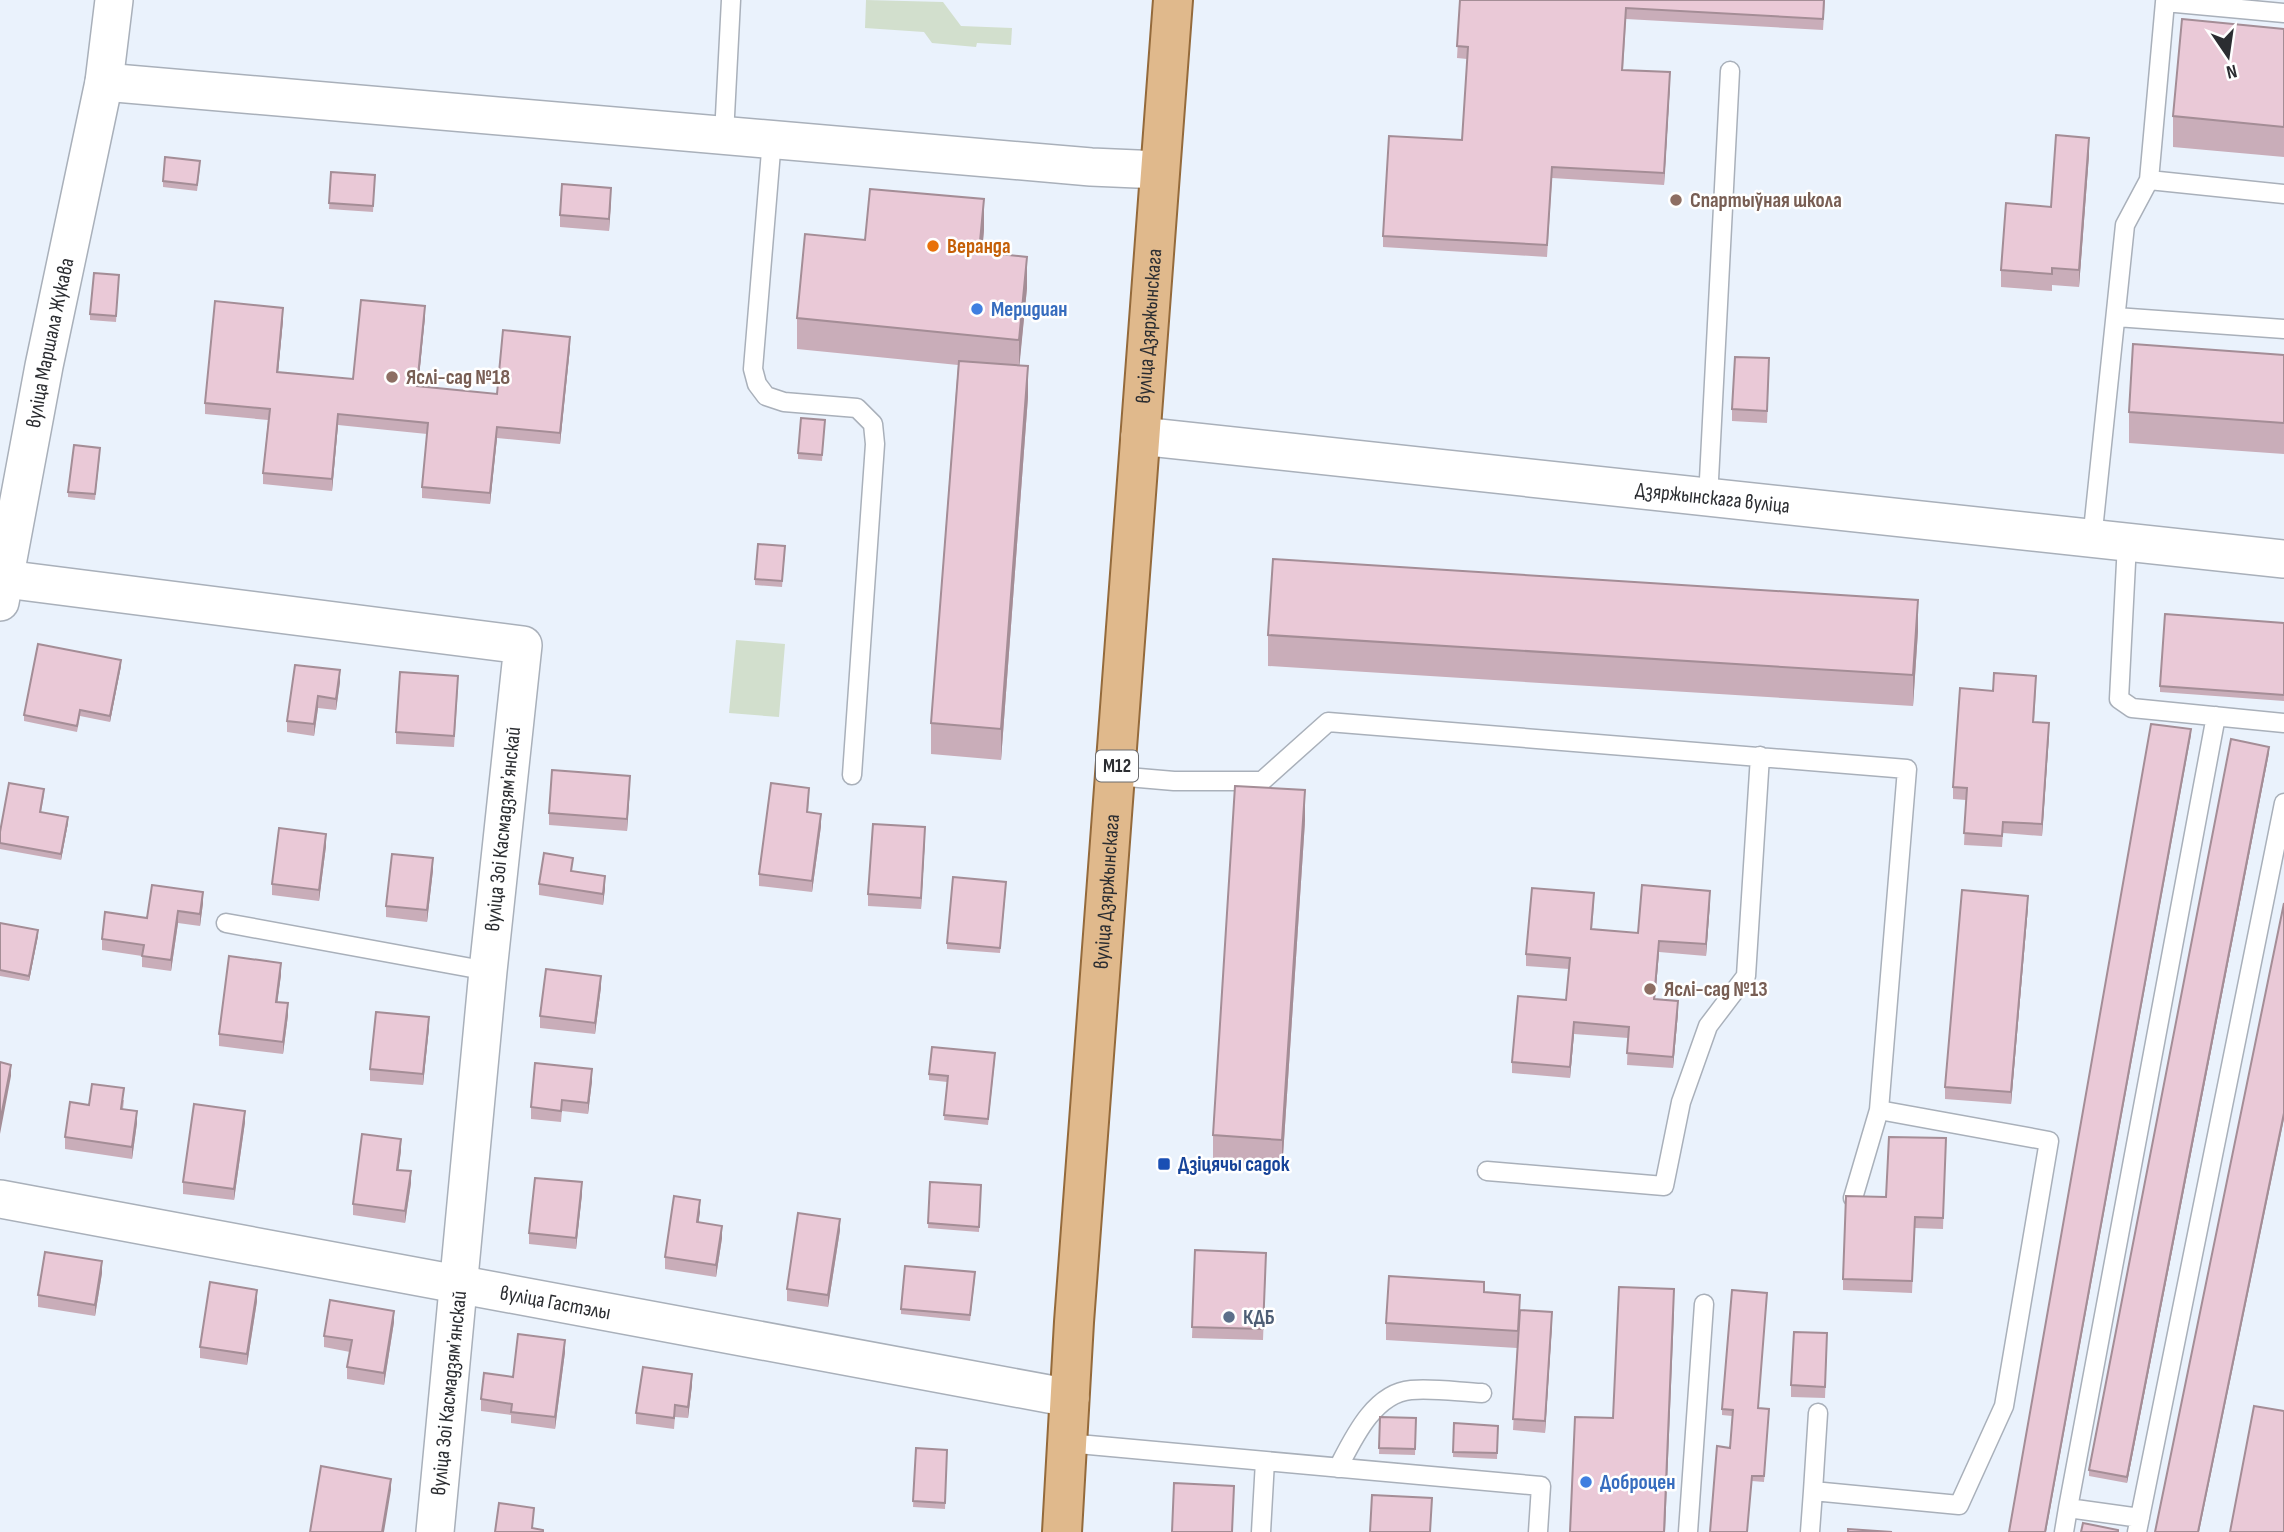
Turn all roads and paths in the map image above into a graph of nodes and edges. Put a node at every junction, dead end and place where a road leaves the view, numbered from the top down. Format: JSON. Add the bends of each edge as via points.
{"nodes":[{"id":1,"x":114,"y":0,"type":"edge"},
{"id":2,"x":732,"y":0,"type":"edge"},
{"id":3,"x":1173,"y":0,"type":"edge"},
{"id":4,"x":2284,"y":13,"type":"edge"},
{"id":5,"x":1730,"y":71,"type":"dead end"},
{"id":6,"x":104,"y":82,"type":"junction"},
{"id":7,"x":724,"y":135,"type":"junction"},
{"id":8,"x":772,"y":139,"type":"junction"},
{"id":9,"x":1160,"y":170,"type":"junction"},
{"id":10,"x":2148,"y":180,"type":"junction"},
{"id":11,"x":2284,"y":194,"type":"edge"},
{"id":12,"x":2116,"y":317,"type":"junction"},
{"id":13,"x":2284,"y":329,"type":"edge"},
{"id":14,"x":1140,"y":436,"type":"junction"},
{"id":15,"x":1708,"y":499,"type":"junction"},
{"id":16,"x":2109,"y":542,"type":"junction"},
{"id":17,"x":2284,"y":559,"type":"edge"},
{"id":18,"x":2,"y":591,"type":"edge"},
{"id":19,"x":2216,"y":716,"type":"junction"},
{"id":20,"x":2284,"y":723,"type":"edge"},
{"id":21,"x":1760,"y":756,"type":"junction"},
{"id":22,"x":852,"y":775,"type":"dead end"},
{"id":23,"x":1116,"y":776,"type":"junction"},
{"id":24,"x":2284,"y":803,"type":"edge"},
{"id":25,"x":226,"y":923,"type":"dead end"},
{"id":26,"x":488,"y":971,"type":"junction"},
{"id":27,"x":1879,"y":1110,"type":"junction"},
{"id":28,"x":1487,"y":1171,"type":"dead end"},
{"id":29,"x":1853,"y":1198,"type":"edge"},
{"id":30,"x":0,"y":1199,"type":"edge"},
{"id":31,"x":461,"y":1285,"type":"junction"},
{"id":32,"x":1704,"y":1304,"type":"dead end"},
{"id":33,"x":1482,"y":1393,"type":"dead end"},
{"id":34,"x":1070,"y":1398,"type":"junction"},
{"id":35,"x":1818,"y":1413,"type":"dead end"},
{"id":36,"x":1067,"y":1443,"type":"junction"},
{"id":37,"x":1265,"y":1461,"type":"junction"},
{"id":38,"x":1338,"y":1468,"type":"junction"},
{"id":39,"x":1813,"y":1491,"type":"junction"},
{"id":40,"x":2068,"y":1508,"type":"junction"},
{"id":41,"x":2139,"y":1525,"type":"edge"},
{"id":42,"x":435,"y":1532,"type":"edge"},
{"id":43,"x":1062,"y":1532,"type":"edge"},
{"id":44,"x":1261,"y":1532,"type":"edge"},
{"id":45,"x":1538,"y":1532,"type":"edge"},
{"id":46,"x":1688,"y":1532,"type":"edge"},
{"id":47,"x":1810,"y":1532,"type":"edge"},
{"id":48,"x":2064,"y":1532,"type":"edge"}],
"edges":[{"from":1,"to":6,"type":"street","name":"вуліца Маршала Жукава"},
{"from":2,"to":7,"type":"lane"},
{"from":3,"to":9,"type":"main road","name":"вуліца Дзяржынскага","number":"М12"},
{"from":4,"to":10,"type":"lane","via":[[2165,2]]},
{"from":5,"to":15,"type":"lane"},
{"from":6,"to":7,"type":"street"},
{"from":6,"to":18,"type":"street","name":"вуліца Маршала Жукава"},
{"from":7,"to":8,"type":"street"},
{"from":8,"to":9,"type":"street"},
{"from":8,"to":22,"type":"lane","via":[[753,369],[757,384],[766,396],[784,402],[857,408],[873,424]]},
{"from":9,"to":14,"type":"main road","name":"вуліца Дзяржынскага","number":"М12"},
{"from":10,"to":11,"type":"lane"},
{"from":10,"to":12,"type":"lane","via":[[2125,225]]},
{"from":12,"to":13,"type":"lane"},
{"from":12,"to":16,"type":"lane"},
{"from":14,"to":15,"type":"street","name":"Дзяржынскага вуліца"},
{"from":14,"to":23,"type":"main road","name":"вуліца Дзяржынскага","number":"М12"},
{"from":15,"to":16,"type":"street","name":"Дзяржынскага вуліца"},
{"from":16,"to":17,"type":"street","name":"Дзяржынскага вуліца"},
{"from":16,"to":19,"type":"lane","via":[[2119,699],[2132,708]]},
{"from":18,"to":26,"type":"street","name":"вуліца Зоі Касмадзямʼянскай","via":[[523,645]]},
{"from":19,"to":20,"type":"lane"},
{"from":19,"to":40,"type":"lane"},
{"from":21,"to":23,"type":"lane","via":[[1328,722],[1262,781]]},
{"from":21,"to":27,"type":"lane","via":[[1907,769]]},
{"from":21,"to":28,"type":"lane","via":[[1746,976],[1708,1026],[1681,1102],[1664,1186]]},
{"from":23,"to":34,"type":"main road","name":"вуліца Дзяржынскага","number":"М12"},
{"from":24,"to":41,"type":"lane"},
{"from":25,"to":26,"type":"lane"},
{"from":26,"to":31,"type":"street","name":"вуліца Зоі Касмадзямʼянскай"},
{"from":27,"to":29,"type":"lane"},
{"from":27,"to":39,"type":"lane","via":[[2049,1141],[2004,1406],[1959,1505]]},
{"from":30,"to":31,"type":"street","name":"вуліца Гастэлы"},
{"from":31,"to":34,"type":"street","name":"вуліца Гастэлы"},
{"from":31,"to":42,"type":"street","name":"вуліца Зоі Касмадзямʼянскай"},
{"from":32,"to":46,"type":"lane"},
{"from":33,"to":38,"type":"lane","via":[[1408,1390],[1385,1401],[1359,1428]]},
{"from":34,"to":36,"type":"main road","name":"вуліца Дзяржынскага","number":"М12"},
{"from":35,"to":39,"type":"lane"},
{"from":36,"to":37,"type":"lane"},
{"from":36,"to":43,"type":"main road","name":"вуліца Дзяржынскага","number":"М12"},
{"from":37,"to":38,"type":"lane"},
{"from":37,"to":44,"type":"lane"},
{"from":38,"to":45,"type":"lane","via":[[1541,1486]]},
{"from":39,"to":47,"type":"lane"},
{"from":40,"to":41,"type":"lane"},
{"from":40,"to":48,"type":"lane"}]}
